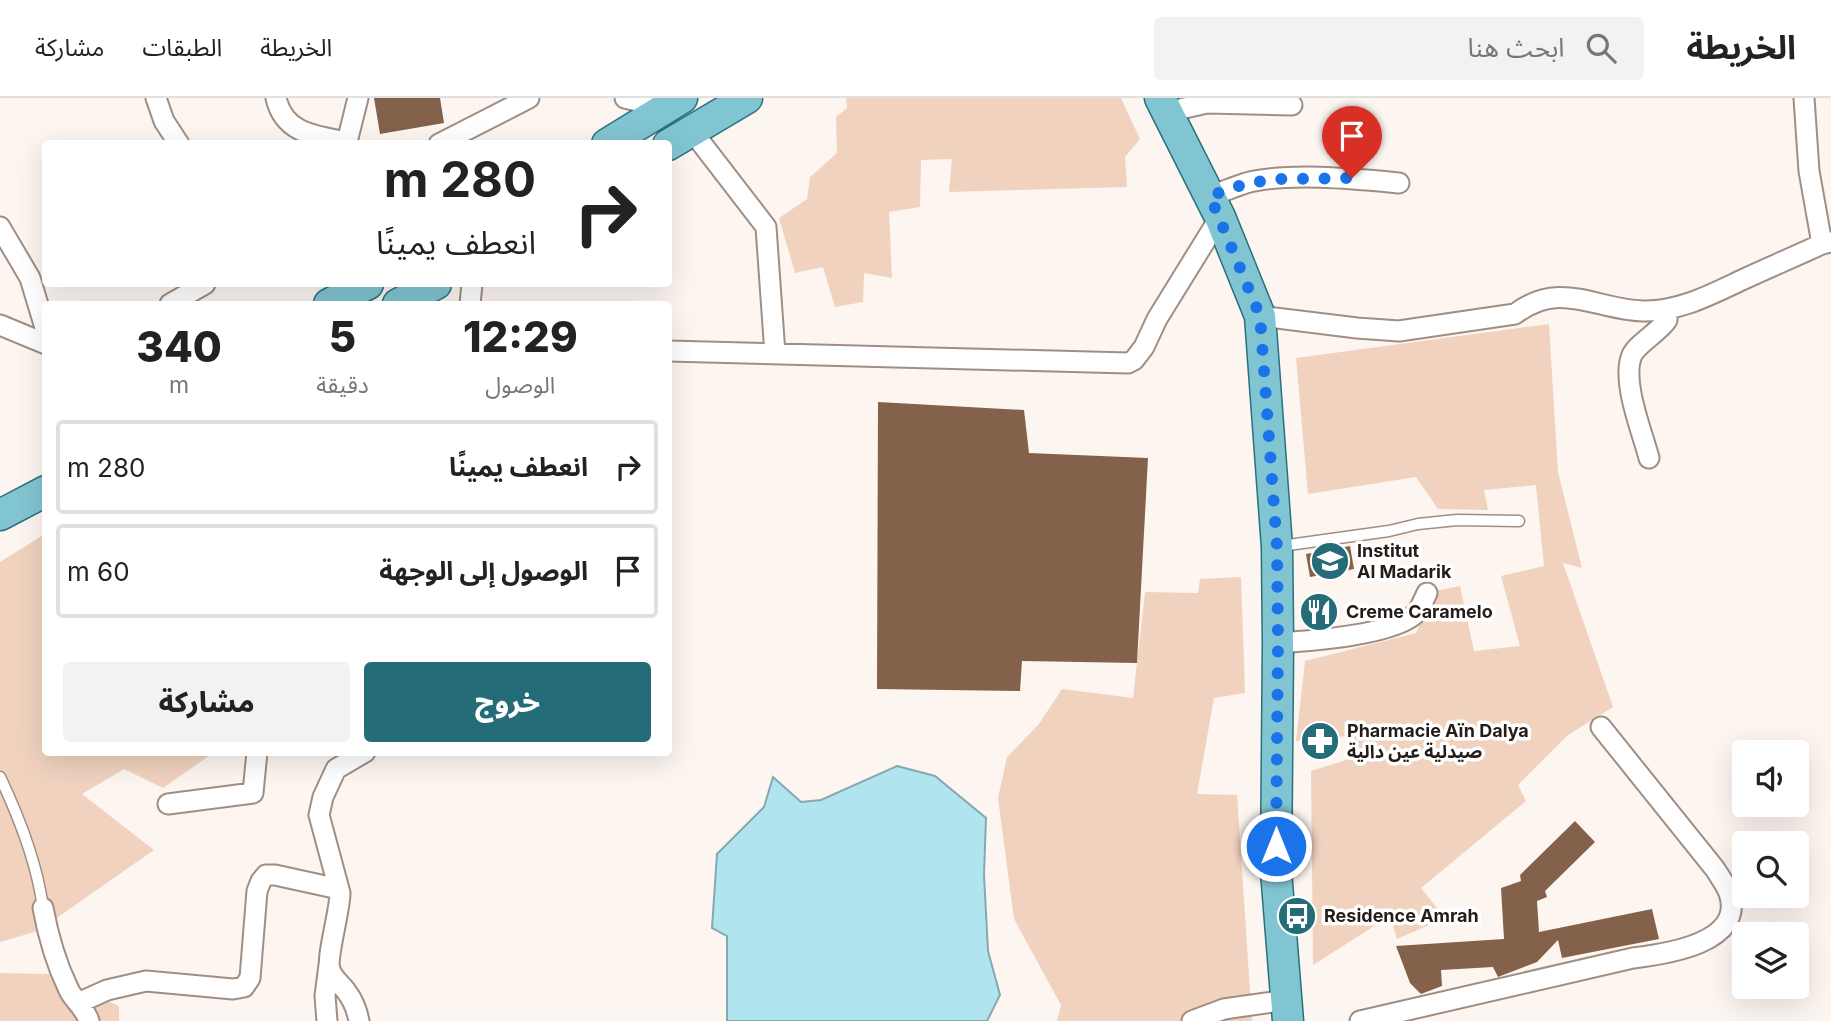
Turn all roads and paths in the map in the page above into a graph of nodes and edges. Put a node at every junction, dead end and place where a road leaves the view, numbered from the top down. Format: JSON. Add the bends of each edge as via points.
{"nodes":[{"id":1,"x":156,"y":98,"type":"edge"},
{"id":2,"x":276,"y":98,"type":"edge"},
{"id":3,"x":358,"y":98,"type":"edge"},
{"id":4,"x":529,"y":98,"type":"edge"},
{"id":5,"x":625,"y":98,"type":"edge"},
{"id":6,"x":747,"y":98,"type":"edge"},
{"id":7,"x":1804,"y":98,"type":"edge"},
{"id":8,"x":674,"y":103,"type":"edge"},
{"id":9,"x":1164,"y":105,"type":"edge"},
{"id":10,"x":1292,"y":105,"type":"dead end"},
{"id":11,"x":680,"y":138,"type":"edge"},
{"id":12,"x":176,"y":140,"type":"edge"},
{"id":13,"x":333,"y":140,"type":"edge"},
{"id":14,"x":348,"y":140,"type":"edge"},
{"id":15,"x":447,"y":140,"type":"edge"},
{"id":16,"x":614,"y":140,"type":"edge"},
{"id":17,"x":1399,"y":183,"type":"dead end"},
{"id":18,"x":1215,"y":207,"type":"junction"},
{"id":19,"x":0,"y":227,"type":"edge"},
{"id":20,"x":1827,"y":243,"type":"edge"},
{"id":21,"x":200,"y":287,"type":"edge"},
{"id":22,"x":362,"y":287,"type":"edge"},
{"id":23,"x":430,"y":287,"type":"edge"},
{"id":24,"x":175,"y":301,"type":"edge"},
{"id":25,"x":335,"y":301,"type":"edge"},
{"id":26,"x":404,"y":301,"type":"edge"},
{"id":27,"x":1667,"y":311,"type":"junction"},
{"id":28,"x":1260,"y":316,"type":"junction"},
{"id":29,"x":42,"y":318,"type":"edge"},
{"id":30,"x":0,"y":325,"type":"edge"},
{"id":31,"x":42,"y":342,"type":"edge"},
{"id":32,"x":672,"y":351,"type":"edge"},
{"id":33,"x":775,"y":354,"type":"junction"},
{"id":34,"x":1649,"y":458,"type":"dead end"},
{"id":35,"x":42,"y":493,"type":"edge"},
{"id":36,"x":42,"y":513,"type":"edge"},
{"id":37,"x":0,"y":515,"type":"edge"},
{"id":38,"x":1519,"y":521,"type":"dead end"},
{"id":39,"x":0,"y":535,"type":"edge"},
{"id":40,"x":1277,"y":547,"type":"junction"},
{"id":41,"x":1427,"y":593,"type":"dead end"},
{"id":42,"x":1278,"y":643,"type":"junction"},
{"id":43,"x":1601,"y":727,"type":"dead end"},
{"id":44,"x":257,"y":756,"type":"edge"},
{"id":45,"x":359,"y":756,"type":"edge"},
{"id":46,"x":0,"y":777,"type":"edge"},
{"id":47,"x":168,"y":804,"type":"dead end"},
{"id":48,"x":339,"y":889,"type":"junction"},
{"id":49,"x":43,"y":908,"type":"joint"},
{"id":50,"x":329,"y":965,"type":"junction"},
{"id":51,"x":78,"y":1003,"type":"junction"},
{"id":52,"x":1287,"y":1011,"type":"edge"},
{"id":53,"x":89,"y":1021,"type":"edge"},
{"id":54,"x":327,"y":1021,"type":"edge"},
{"id":55,"x":359,"y":1021,"type":"edge"},
{"id":56,"x":1192,"y":1021,"type":"edge"},
{"id":57,"x":1360,"y":1021,"type":"edge"}],
"edges":[{"from":1,"to":12,"type":"street"},
{"from":2,"to":13,"type":"street","via":[[281,114],[296,128]]},
{"from":3,"to":14,"type":"street"},
{"from":4,"to":15,"type":"street"},
{"from":5,"to":8,"type":"street"},
{"from":6,"to":11,"type":"main road"},
{"from":7,"to":20,"type":"street","via":[[1809,171]]},
{"from":8,"to":16,"type":"main road"},
{"from":9,"to":10,"type":"street"},
{"from":9,"to":18,"type":"main road"},
{"from":11,"to":33,"type":"street","via":[[766,227]]},
{"from":17,"to":18,"type":"street","via":[[1352,178],[1248,183]]},
{"from":18,"to":28,"type":"main road"},
{"from":18,"to":33,"type":"street","via":[[1144,347],[1128,363]]},
{"from":19,"to":29,"type":"street","via":[[30,278]]},
{"from":20,"to":27,"type":"street"},
{"from":21,"to":24,"type":"street"},
{"from":22,"to":25,"type":"main road"},
{"from":23,"to":26,"type":"main road"},
{"from":27,"to":28,"type":"street","via":[[1610,307],[1566,296],[1515,314],[1399,331]]},
{"from":27,"to":34,"type":"street","via":[[1660,331],[1633,353],[1628,372]]},
{"from":28,"to":40,"type":"main road"},
{"from":30,"to":31,"type":"street"},
{"from":32,"to":33,"type":"street"},
{"from":35,"to":37,"type":"main road"},
{"from":36,"to":39,"type":"main road"},
{"from":38,"to":40,"type":"lane","via":[[1444,521]]},
{"from":40,"to":42,"type":"main road"},
{"from":41,"to":42,"type":"street","via":[[1416,613],[1400,624],[1322,641]]},
{"from":42,"to":52,"type":"main road","via":[[1276,871]]},
{"from":43,"to":57,"type":"street","via":[[1715,869],[1731,900],[1727,922],[1716,935],[1668,953]]},
{"from":44,"to":47,"type":"street","via":[[253,793]]},
{"from":45,"to":48,"type":"street","via":[[336,769],[319,815]]},
{"from":46,"to":49,"type":"lane","via":[[39,878]]},
{"from":48,"to":50,"type":"street"},
{"from":48,"to":51,"type":"street","via":[[266,875],[257,891],[250,978],[244,986],[233,989],[146,981]]},
{"from":49,"to":51,"type":"street","via":[[68,990]]},
{"from":50,"to":54,"type":"street"},
{"from":50,"to":55,"type":"street","via":[[355,1005]]},
{"from":51,"to":53,"type":"street"},
{"from":52,"to":56,"type":"street","via":[[1224,1009]]}]}
